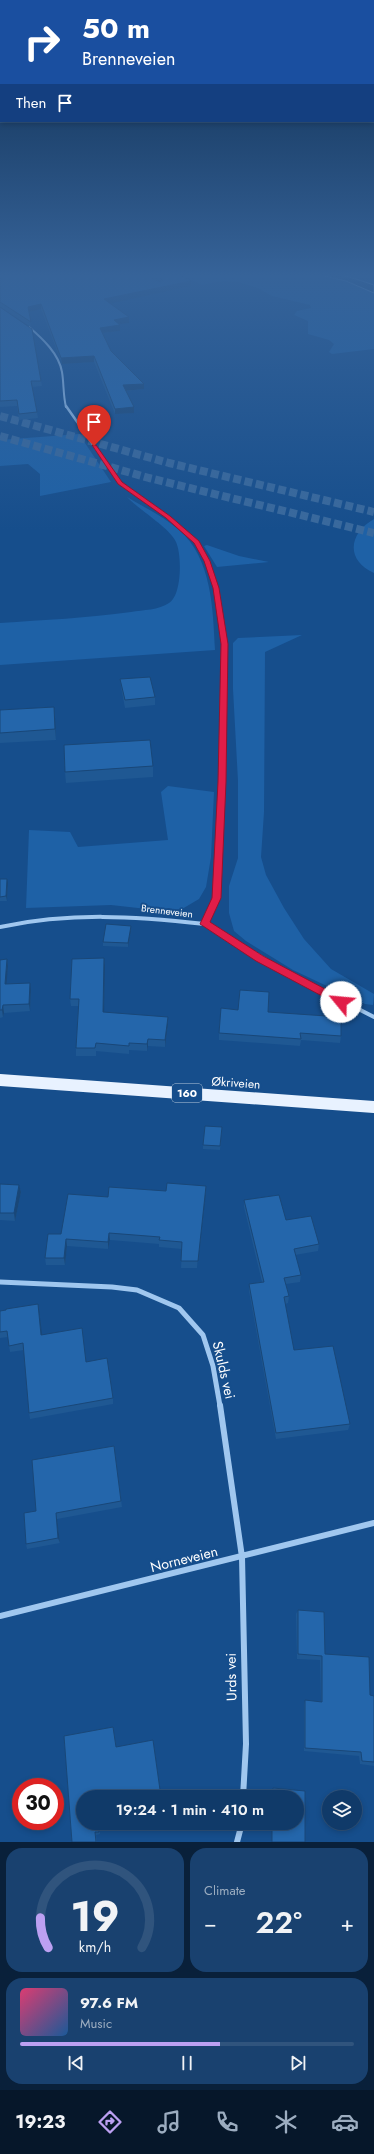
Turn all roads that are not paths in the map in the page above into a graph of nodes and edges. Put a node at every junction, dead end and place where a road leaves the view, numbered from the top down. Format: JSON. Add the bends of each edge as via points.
{"nodes":[{"id":1,"x":56,"y":359,"type":"edge"},
{"id":2,"x":205,"y":924,"type":"junction"},
{"id":3,"x":0,"y":927,"type":"edge"},
{"id":4,"x":374,"y":1016,"type":"edge"},
{"id":5,"x":0,"y":1080,"type":"edge"},
{"id":6,"x":374,"y":1107,"type":"edge"},
{"id":7,"x":0,"y":1282,"type":"edge"},
{"id":8,"x":374,"y":1523,"type":"edge"},
{"id":9,"x":242,"y":1557,"type":"junction"},
{"id":10,"x":0,"y":1616,"type":"edge"},
{"id":11,"x":244,"y":1790,"type":"edge"},
{"id":12,"x":240,"y":1830,"type":"edge"},
{"id":13,"x":237,"y":1842,"type":"edge"}],
"edges":[{"from":1,"to":2,"type":"street","name":"Brenneveien","via":[[62,371],[66,406],[120,483],[168,517],[196,542],[207,561],[216,588],[224,644],[222,782],[217,898]]},
{"from":2,"to":3,"type":"street","name":"Brenneveien","via":[[134,915],[78,914]]},
{"from":2,"to":4,"type":"street","via":[[259,958],[341,1002]]},
{"from":5,"to":6,"type":"main road","name":"Økriveien","number":"160"},
{"from":7,"to":9,"type":"street","name":"Skulds vei","via":[[137,1290],[179,1308],[203,1335],[213,1366]]},
{"from":8,"to":9,"type":"street","name":"Norneveien"},
{"from":9,"to":10,"type":"street","name":"Norneveien"},
{"from":9,"to":11,"type":"street","name":"Urds vei","via":[[246,1744]]},
{"from":12,"to":13,"type":"street"}]}
